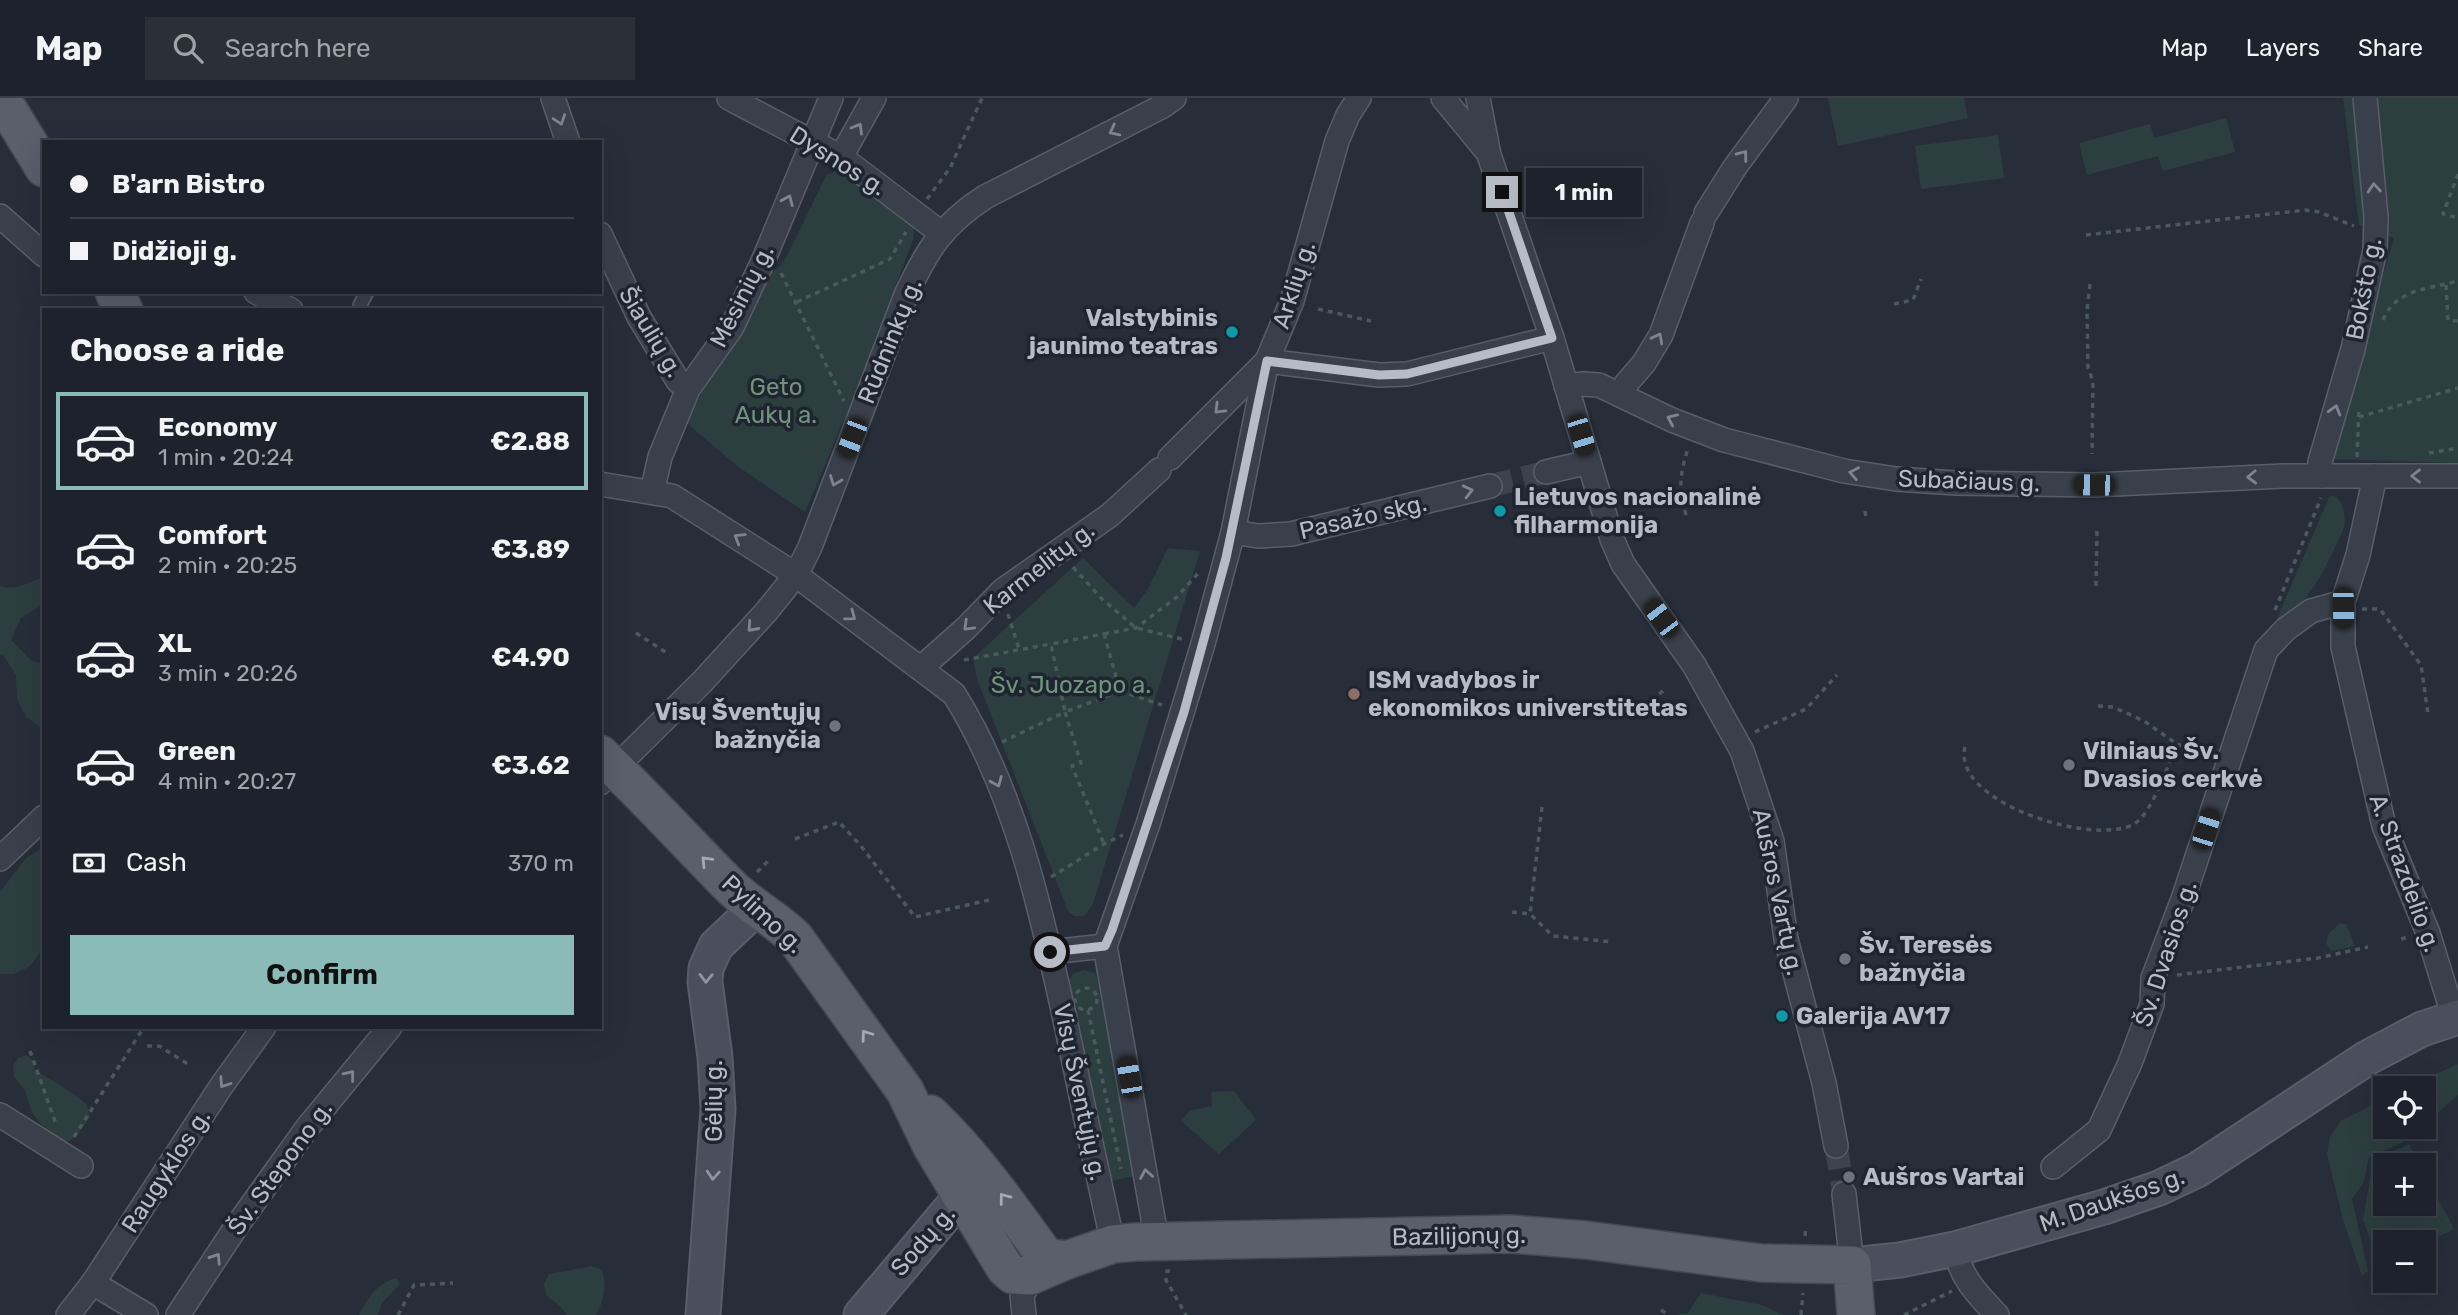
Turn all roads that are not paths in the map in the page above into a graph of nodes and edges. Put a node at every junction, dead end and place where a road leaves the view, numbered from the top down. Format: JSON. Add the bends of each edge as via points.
{"nodes":[{"id":1,"x":1,"y":98,"type":"edge"},
{"id":2,"x":553,"y":98,"type":"edge"},
{"id":3,"x":729,"y":98,"type":"edge"},
{"id":4,"x":831,"y":98,"type":"edge"},
{"id":5,"x":874,"y":98,"type":"edge"},
{"id":6,"x":1174,"y":98,"type":"edge"},
{"id":7,"x":1359,"y":98,"type":"edge"},
{"id":8,"x":1443,"y":98,"type":"edge"},
{"id":9,"x":1478,"y":98,"type":"edge"},
{"id":10,"x":1786,"y":98,"type":"edge"},
{"id":11,"x":2365,"y":98,"type":"edge"},
{"id":12,"x":567,"y":140,"type":"edge"},
{"id":13,"x":813,"y":142,"type":"junction"},
{"id":14,"x":1489,"y":155,"type":"junction"},
{"id":15,"x":841,"y":157,"type":"junction"},
{"id":16,"x":42,"y":165,"type":"edge"},
{"id":17,"x":0,"y":216,"type":"edge"},
{"id":18,"x":941,"y":233,"type":"junction"},
{"id":19,"x":602,"y":238,"type":"edge"},
{"id":20,"x":42,"y":253,"type":"edge"},
{"id":21,"x":261,"y":294,"type":"edge"},
{"id":22,"x":366,"y":294,"type":"edge"},
{"id":23,"x":360,"y":306,"type":"dead end"},
{"id":24,"x":287,"y":308,"type":"edge"},
{"id":25,"x":1552,"y":338,"type":"junction"},
{"id":26,"x":1267,"y":361,"type":"junction"},
{"id":27,"x":1566,"y":386,"type":"junction"},
{"id":28,"x":688,"y":389,"type":"junction"},
{"id":29,"x":1621,"y":395,"type":"junction"},
{"id":30,"x":1589,"y":461,"type":"junction"},
{"id":31,"x":1546,"y":472,"type":"tunnel mouth"},
{"id":32,"x":2320,"y":476,"type":"junction"},
{"id":33,"x":2366,"y":476,"type":"junction"},
{"id":34,"x":2458,"y":476,"type":"edge"},
{"id":35,"x":602,"y":485,"type":"edge"},
{"id":36,"x":1490,"y":486,"type":"tunnel mouth"},
{"id":37,"x":652,"y":492,"type":"junction"},
{"id":38,"x":1233,"y":532,"type":"junction"},
{"id":39,"x":796,"y":575,"type":"junction"},
{"id":40,"x":2343,"y":605,"type":"junction"},
{"id":41,"x":921,"y":668,"type":"junction"},
{"id":42,"x":605,"y":769,"type":"edge"},
{"id":43,"x":42,"y":819,"type":"edge"},
{"id":44,"x":0,"y":859,"type":"edge"},
{"id":45,"x":756,"y":908,"type":"junction"},
{"id":46,"x":1105,"y":946,"type":"junction"},
{"id":47,"x":1050,"y":952,"type":"junction"},
{"id":48,"x":2456,"y":1018,"type":"edge"},
{"id":49,"x":263,"y":1029,"type":"edge"},
{"id":50,"x":388,"y":1029,"type":"edge"},
{"id":51,"x":905,"y":1091,"type":"junction"},
{"id":52,"x":0,"y":1115,"type":"edge"},
{"id":53,"x":1836,"y":1146,"type":"tunnel mouth"},
{"id":54,"x":72,"y":1160,"type":"road end"},
{"id":55,"x":973,"y":1161,"type":"junction"},
{"id":56,"x":2053,"y":1167,"type":"dead end"},
{"id":57,"x":1844,"y":1194,"type":"tunnel mouth"},
{"id":58,"x":961,"y":1197,"type":"junction"},
{"id":59,"x":1170,"y":1241,"type":"junction"},
{"id":60,"x":1114,"y":1244,"type":"junction"},
{"id":61,"x":1955,"y":1249,"type":"junction"},
{"id":62,"x":1852,"y":1265,"type":"junction"},
{"id":63,"x":1032,"y":1280,"type":"edge"},
{"id":64,"x":93,"y":1283,"type":"junction"},
{"id":65,"x":68,"y":1315,"type":"edge"},
{"id":66,"x":146,"y":1315,"type":"edge"},
{"id":67,"x":178,"y":1315,"type":"edge"},
{"id":68,"x":703,"y":1315,"type":"edge"},
{"id":69,"x":861,"y":1315,"type":"edge"},
{"id":70,"x":1856,"y":1315,"type":"edge"},
{"id":71,"x":1997,"y":1315,"type":"edge"}],
"edges":[{"from":1,"to":16,"type":"main road"},
{"from":2,"to":12,"type":"street","one_way":true},
{"from":3,"to":13,"type":"street","name":"Dysnos g."},
{"from":4,"to":13,"type":"street","name":"Mėsinių g."},
{"from":15,"to":5,"type":"street","one_way":true},
{"from":6,"to":18,"type":"street","name":"Rūdninkų g.","one_way":true,"via":[[985,197],[961,212]]},
{"from":7,"to":26,"type":"street","name":"Arklių g.","via":[[1337,141],[1288,315]]},
{"from":8,"to":14,"type":"street"},
{"from":9,"to":14,"type":"street"},
{"from":29,"to":10,"type":"street","one_way":true,"via":[[1661,335],[1704,218]]},
{"from":32,"to":11,"type":"street","name":"Bokšto g.","one_way":true,"via":[[2320,461],[2353,349],[2375,250]]},
{"from":13,"to":15,"type":"street","name":"Dysnos g."},
{"from":28,"to":13,"type":"street","name":"Mėsinių g.","one_way":true,"via":[[732,327]]},
{"from":14,"to":25,"type":"street","name":"Aušros Vartų g."},
{"from":15,"to":18,"type":"street","name":"Dysnos g."},
{"from":17,"to":20,"type":"street"},
{"from":18,"to":39,"type":"street","name":"Rūdninkų g.","one_way":true,"via":[[906,295]]},
{"from":19,"to":28,"type":"street","name":"Šiaulių g.","via":[[639,317],[668,367]]},
{"from":21,"to":24,"type":"street"},
{"from":22,"to":23,"type":"lane"},
{"from":25,"to":26,"type":"street","via":[[1407,374],[1379,375]]},
{"from":25,"to":27,"type":"street","name":"Aušros Vartų g."},
{"from":26,"to":38,"type":"street","name":"Arklių g."},
{"from":26,"to":41,"type":"street","name":"Karmelitų g.","one_way":true,"via":[[1110,514],[1002,592]]},
{"from":27,"to":29,"type":"street","name":"Subačiaus g.","via":[[1599,385]]},
{"from":27,"to":30,"type":"street","name":"Aušros Vartų g."},
{"from":28,"to":37,"type":"street","name":"Mėsinių g.","via":[[660,457]]},
{"from":32,"to":29,"type":"street","name":"Subačiaus g.","one_way":true,"via":[[2094,485],[1896,479],[1724,440]]},
{"from":30,"to":31,"type":"street"},
{"from":30,"to":53,"type":"street","name":"Aušros Vartų g.","via":[[1623,564],[1694,665],[1737,741],[1772,841],[1786,940]]},
{"from":32,"to":33,"type":"street","name":"Subačiaus g."},
{"from":34,"to":33,"type":"street","name":"Subačiaus g.","one_way":true},
{"from":33,"to":40,"type":"street","via":[[2358,555]]},
{"from":35,"to":37,"type":"street","name":"Visų Šventųjų g."},
{"from":38,"to":36,"type":"street","name":"Pasažo skg.","one_way":true,"via":[[1291,534]]},
{"from":39,"to":37,"type":"street","name":"Visų Šventųjų g.","one_way":true,"via":[[672,496]]},
{"from":38,"to":46,"type":"street","name":"Arklių g.","via":[[1184,712]]},
{"from":39,"to":41,"type":"street","name":"Visų Šventųjų g.","one_way":true},
{"from":39,"to":42,"type":"street","name":"Rūdninkų g.","one_way":true,"via":[[702,682]]},
{"from":40,"to":48,"type":"street","name":"A. Strazdelio g.","via":[[2343,647],[2384,826],[2428,933]]},
{"from":40,"to":56,"type":"street","name":"Šv. Dvasios g.","via":[[2311,611],[2266,650],[2153,978],[2152,1004],[2130,1063],[2099,1130]]},
{"from":41,"to":47,"type":"street","name":"Visų Šventųjų g.","one_way":true,"via":[[954,694],[984,751],[1034,888]]},
{"from":45,"to":42,"type":"main road","name":"Pylimo g.","one_way":true},
{"from":43,"to":44,"type":"street"},
{"from":51,"to":45,"type":"main road","name":"Pylimo g.","one_way":true,"via":[[795,938]]},
{"from":45,"to":68,"type":"main road","name":"Gėlių g.","one_way":true,"via":[[716,946],[706,968],[718,1109]]},
{"from":46,"to":47,"type":"street"},
{"from":59,"to":46,"type":"street","name":"Visų Šventųjų g.","one_way":true},
{"from":47,"to":60,"type":"street","name":"Visų Šventųjų g."},
{"from":48,"to":61,"type":"main road","name":"M. Daukšos g.","via":[[2422,1029],[2367,1058],[2197,1170],[2159,1188]]},
{"from":49,"to":64,"type":"street","name":"Raugyklos g.","one_way":true},
{"from":67,"to":50,"type":"street","name":"Šv. Stepono g.","one_way":true,"via":[[307,1128]]},
{"from":51,"to":55,"type":"main road","name":"Pylimo g."},
{"from":51,"to":58,"type":"main road","name":"Pylimo g."},
{"from":52,"to":54,"type":"street"},
{"from":55,"to":58,"type":"main road","name":"Sodų g.","via":[[973,1177]]},
{"from":63,"to":55,"type":"main road","name":"Pylimo g.","one_way":true,"via":[[1000,1193]]},
{"from":57,"to":62,"type":"street"},
{"from":58,"to":63,"type":"main road","name":"Pylimo g."},
{"from":58,"to":69,"type":"main road","name":"Sodų g."},
{"from":59,"to":60,"type":"main road","name":"Bazilijonų g."},
{"from":59,"to":62,"type":"main road","name":"Bazilijonų g.","via":[[1511,1234],[1761,1263]]},
{"from":60,"to":63,"type":"main road","name":"Bazilijonų g."},
{"from":61,"to":62,"type":"main road","name":"M. Daukšos g."},
{"from":61,"to":71,"type":"street","via":[[1968,1283]]},
{"from":62,"to":70,"type":"main road"},
{"from":64,"to":65,"type":"street","name":"Raugyklos g."},
{"from":64,"to":66,"type":"street"}]}
